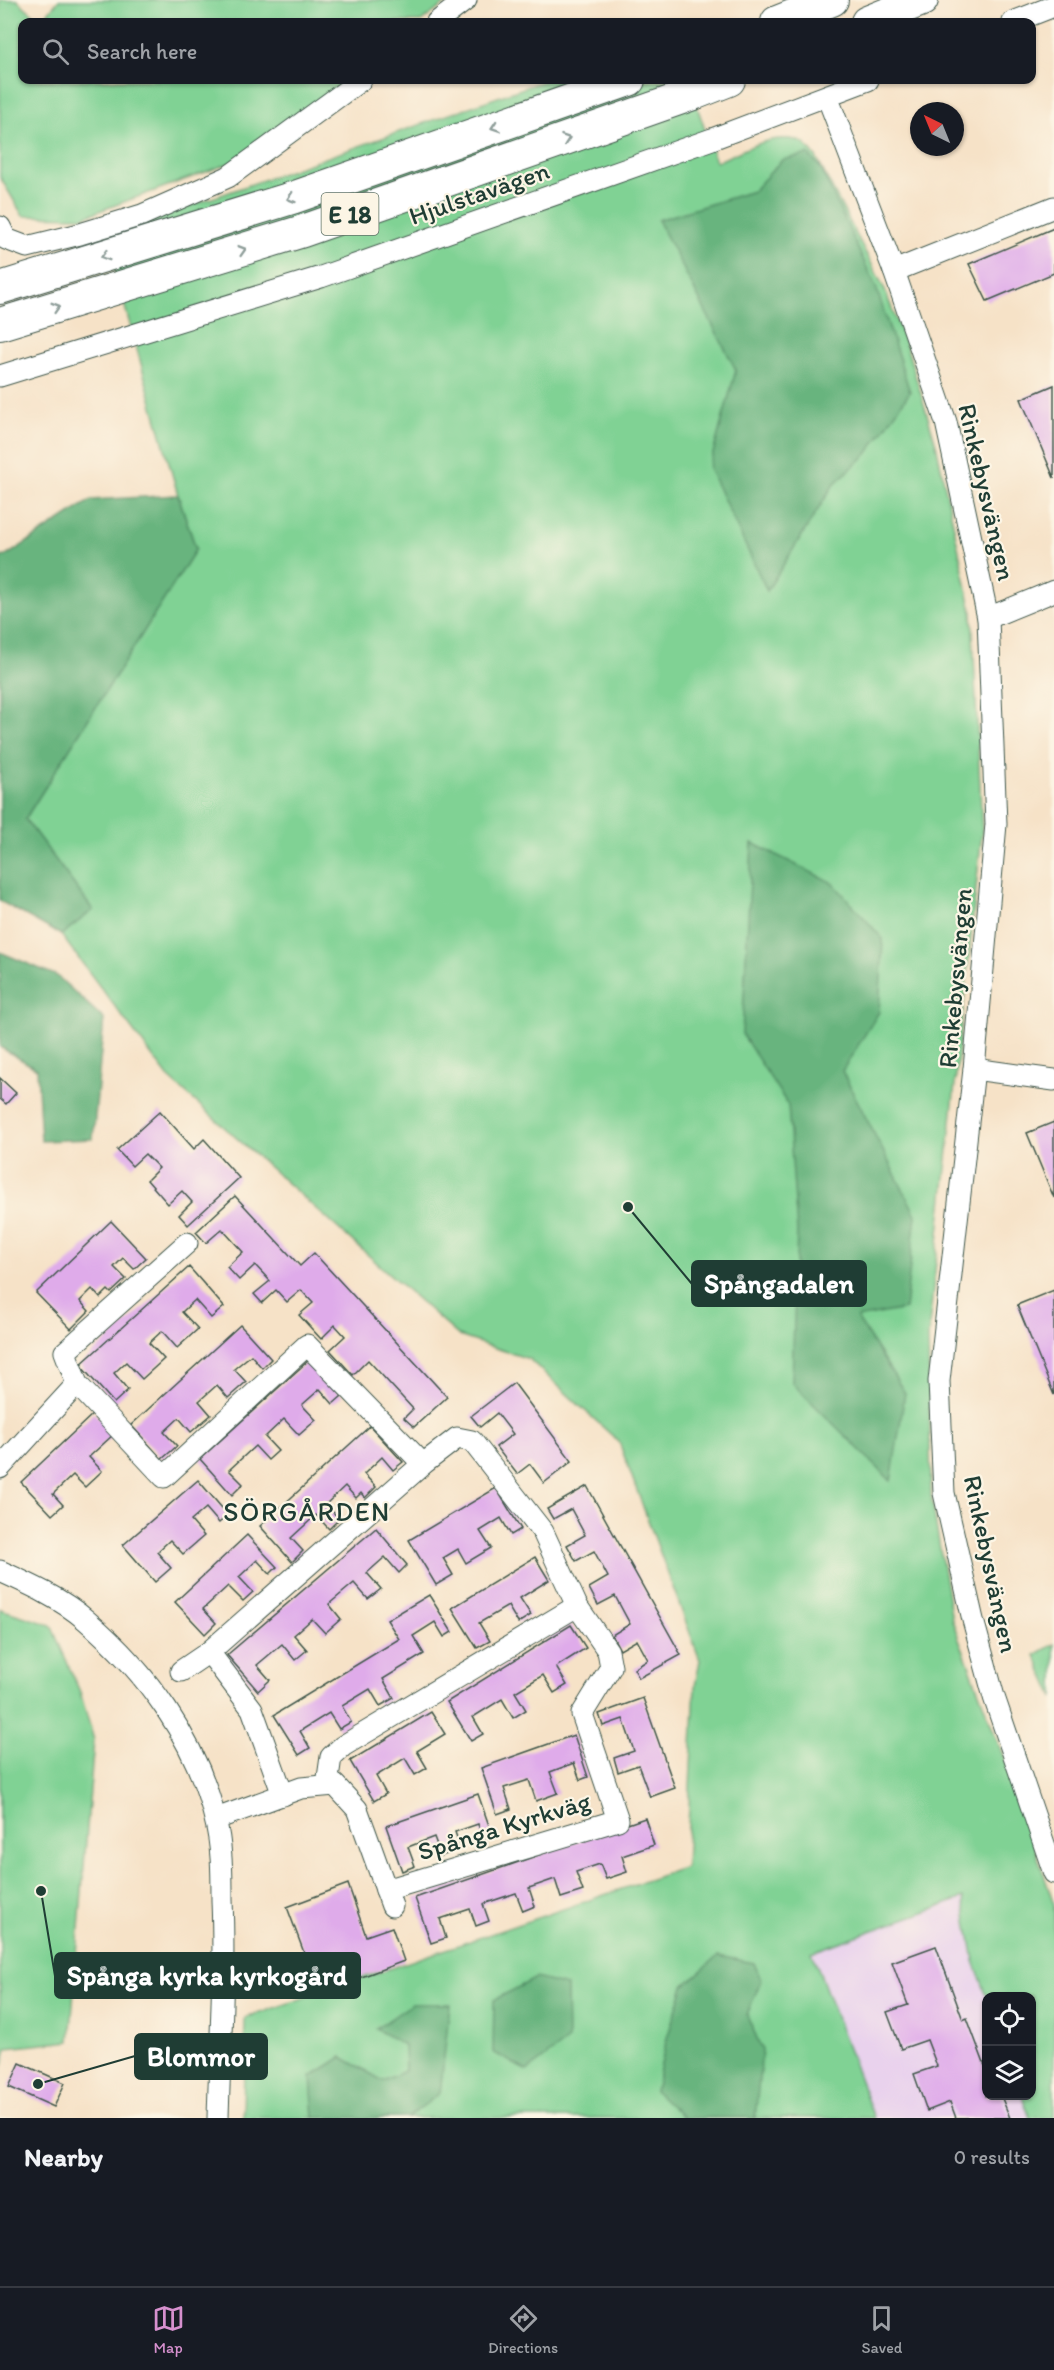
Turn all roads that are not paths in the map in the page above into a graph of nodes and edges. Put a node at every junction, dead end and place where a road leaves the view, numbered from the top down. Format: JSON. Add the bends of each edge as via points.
{"nodes":[{"id":1,"x":466,"y":0,"type":"edge"},
{"id":2,"x":832,"y":0,"type":"edge"},
{"id":3,"x":922,"y":0,"type":"edge"},
{"id":4,"x":1054,"y":6,"type":"edge"},
{"id":5,"x":442,"y":18,"type":"edge"},
{"id":6,"x":787,"y":18,"type":"edge"},
{"id":7,"x":877,"y":18,"type":"edge"},
{"id":8,"x":1023,"y":18,"type":"edge"},
{"id":9,"x":356,"y":84,"type":"edge"},
{"id":10,"x":618,"y":84,"type":"edge"},
{"id":11,"x":719,"y":84,"type":"edge"},
{"id":12,"x":858,"y":84,"type":"edge"},
{"id":13,"x":827,"y":96,"type":"junction"},
{"id":14,"x":1054,"y":207,"type":"edge"},
{"id":15,"x":0,"y":226,"type":"edge"},
{"id":16,"x":894,"y":271,"type":"junction"},
{"id":17,"x":0,"y":288,"type":"edge"},
{"id":18,"x":0,"y":324,"type":"edge"},
{"id":19,"x":0,"y":376,"type":"edge"},
{"id":20,"x":1054,"y":591,"type":"edge"},
{"id":21,"x":988,"y":618,"type":"junction"},
{"id":22,"x":974,"y":1069,"type":"junction"},
{"id":23,"x":1054,"y":1080,"type":"edge"},
{"id":24,"x":188,"y":1243,"type":"dead end"},
{"id":25,"x":78,"y":1384,"type":"junction"},
{"id":26,"x":423,"y":1464,"type":"junction"},
{"id":27,"x":0,"y":1468,"type":"edge"},
{"id":28,"x":0,"y":1571,"type":"edge"},
{"id":29,"x":577,"y":1606,"type":"junction"},
{"id":30,"x":209,"y":1652,"type":"junction"},
{"id":31,"x":181,"y":1671,"type":"dead end"},
{"id":32,"x":327,"y":1785,"type":"junction"},
{"id":33,"x":283,"y":1795,"type":"junction"},
{"id":34,"x":216,"y":1819,"type":"junction"},
{"id":35,"x":1054,"y":1873,"type":"edge"},
{"id":36,"x":218,"y":2118,"type":"edge"}],
"edges":[{"from":1,"to":5,"type":"street"},
{"from":2,"to":6,"type":"highway"},
{"from":3,"to":7,"type":"highway"},
{"from":4,"to":8,"type":"street"},
{"from":9,"to":15,"type":"street","via":[[228,177],[142,215],[27,247],[6,239]]},
{"from":10,"to":17,"type":"highway","number":"E 18","one_way":true,"via":[[295,197]]},
{"from":18,"to":11,"type":"highway","number":"E 18","one_way":true,"via":[[303,231]]},
{"from":12,"to":13,"type":"street","name":"Hjulstavägen"},
{"from":13,"to":16,"type":"street","name":"Rinkebysvängen"},
{"from":13,"to":19,"type":"street","name":"Hjulstavägen","via":[[321,277]]},
{"from":14,"to":16,"type":"street"},
{"from":16,"to":21,"type":"street","name":"Rinkebysvängen","via":[[946,422]]},
{"from":20,"to":21,"type":"street"},
{"from":21,"to":22,"type":"street","name":"Rinkebysvängen","via":[[996,824]]},
{"from":22,"to":23,"type":"street"},
{"from":22,"to":35,"type":"street","name":"Rinkebysvängen","via":[[939,1382],[944,1493],[994,1697]]},
{"from":24,"to":25,"type":"street","via":[[65,1352]]},
{"from":25,"to":26,"type":"street","via":[[164,1477],[307,1345]]},
{"from":25,"to":27,"type":"street"},
{"from":26,"to":29,"type":"street","name":"Spånga Kyrkväg","via":[[457,1438],[472,1441],[543,1532]]},
{"from":26,"to":30,"type":"street","name":"Spånga Kyrkväg"},
{"from":28,"to":34,"type":"street","via":[[34,1586],[86,1620],[130,1665],[165,1706],[194,1757]]},
{"from":29,"to":32,"type":"street","via":[[344,1746],[331,1757]]},
{"from":29,"to":32,"type":"street","name":"Spånga Kyrkväg","via":[[608,1651],[611,1667],[582,1714],[618,1820],[388,1898],[357,1809],[334,1785]]},
{"from":30,"to":31,"type":"street","name":"Spånga Kyrkväg"},
{"from":30,"to":33,"type":"street","via":[[252,1710]]},
{"from":32,"to":33,"type":"street"},
{"from":33,"to":34,"type":"street"},
{"from":34,"to":36,"type":"street","via":[[224,1931]]}]}
